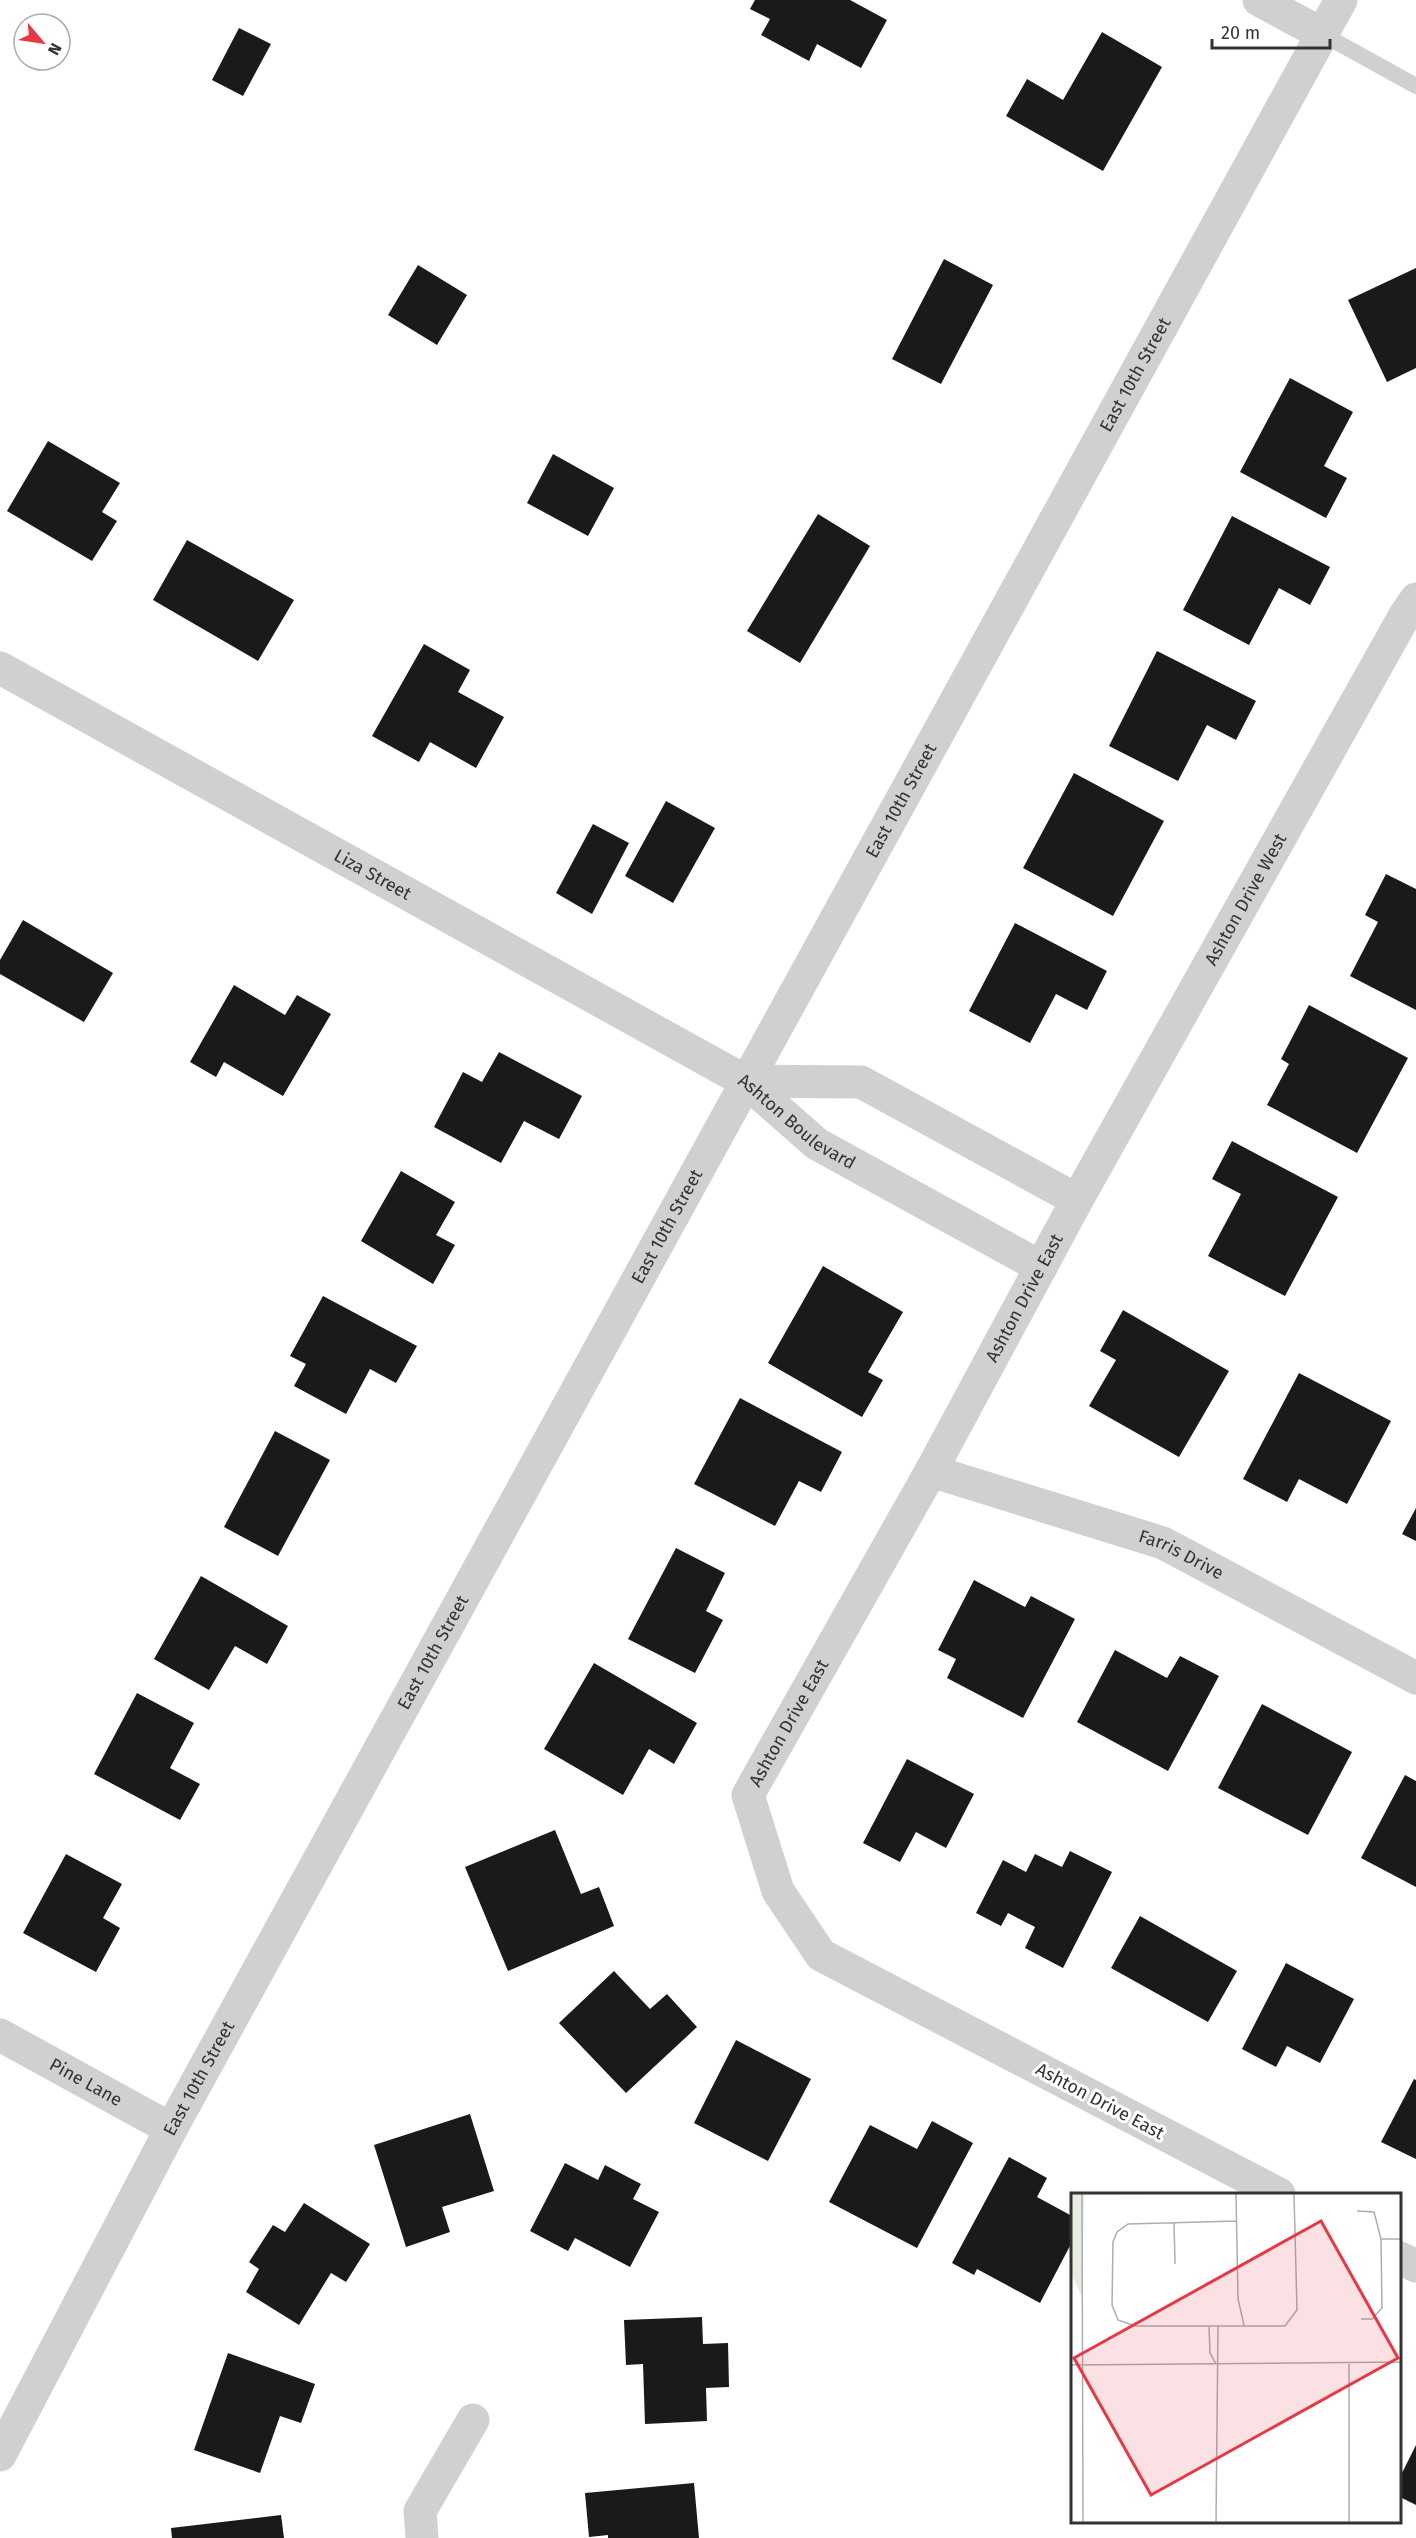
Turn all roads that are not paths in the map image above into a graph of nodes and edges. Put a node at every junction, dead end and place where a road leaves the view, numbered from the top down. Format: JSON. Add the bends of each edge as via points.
{"nodes":[{"id":1,"x":1259,"y":0,"type":"edge"},
{"id":2,"x":1341,"y":0,"type":"edge"},
{"id":3,"x":1322,"y":34,"type":"junction"},
{"id":4,"x":1416,"y":86,"type":"edge"},
{"id":5,"x":1416,"y":599,"type":"edge"},
{"id":6,"x":0,"y":668,"type":"edge"},
{"id":7,"x":746,"y":1081,"type":"junction"},
{"id":8,"x":1077,"y":1200,"type":"junction"},
{"id":9,"x":1041,"y":1267,"type":"junction"},
{"id":10,"x":931,"y":1471,"type":"junction"},
{"id":11,"x":1416,"y":1678,"type":"edge"},
{"id":12,"x":0,"y":2035,"type":"edge"},
{"id":13,"x":171,"y":2129,"type":"junction"},
{"id":14,"x":1277,"y":2193,"type":"edge"},
{"id":15,"x":1401,"y":2258,"type":"edge"},
{"id":16,"x":1416,"y":2266,"type":"edge"},
{"id":17,"x":473,"y":2420,"type":"dead end"},
{"id":18,"x":0,"y":2455,"type":"edge"},
{"id":19,"x":422,"y":2538,"type":"edge"}],
"edges":[{"from":1,"to":3,"type":"street"},
{"from":2,"to":3,"type":"street","name":"East 10th Street"},
{"from":3,"to":4,"type":"lane"},
{"from":3,"to":7,"type":"street","name":"East 10th Street"},
{"from":5,"to":8,"type":"street","name":"Ashton Drive West"},
{"from":6,"to":7,"type":"street","name":"Liza Street"},
{"from":7,"to":8,"type":"street","name":"Ashton Boulevard","via":[[861,1082]]},
{"from":7,"to":9,"type":"street","name":"Ashton Boulevard","via":[[817,1144]]},
{"from":7,"to":13,"type":"street","name":"East 10th Street"},
{"from":8,"to":9,"type":"street","name":"Ashton Drive East"},
{"from":9,"to":10,"type":"street","name":"Ashton Drive East"},
{"from":10,"to":11,"type":"street","name":"Farris Drive","via":[[1163,1543]]},
{"from":10,"to":14,"type":"street","name":"Ashton Drive East","via":[[748,1795],[778,1891],[821,1955]]},
{"from":12,"to":13,"type":"street","name":"Pine Lane"},
{"from":13,"to":18,"type":"street","name":"East 10th Street"},
{"from":15,"to":16,"type":"street"},
{"from":17,"to":19,"type":"street","via":[[420,2511]]}]}
